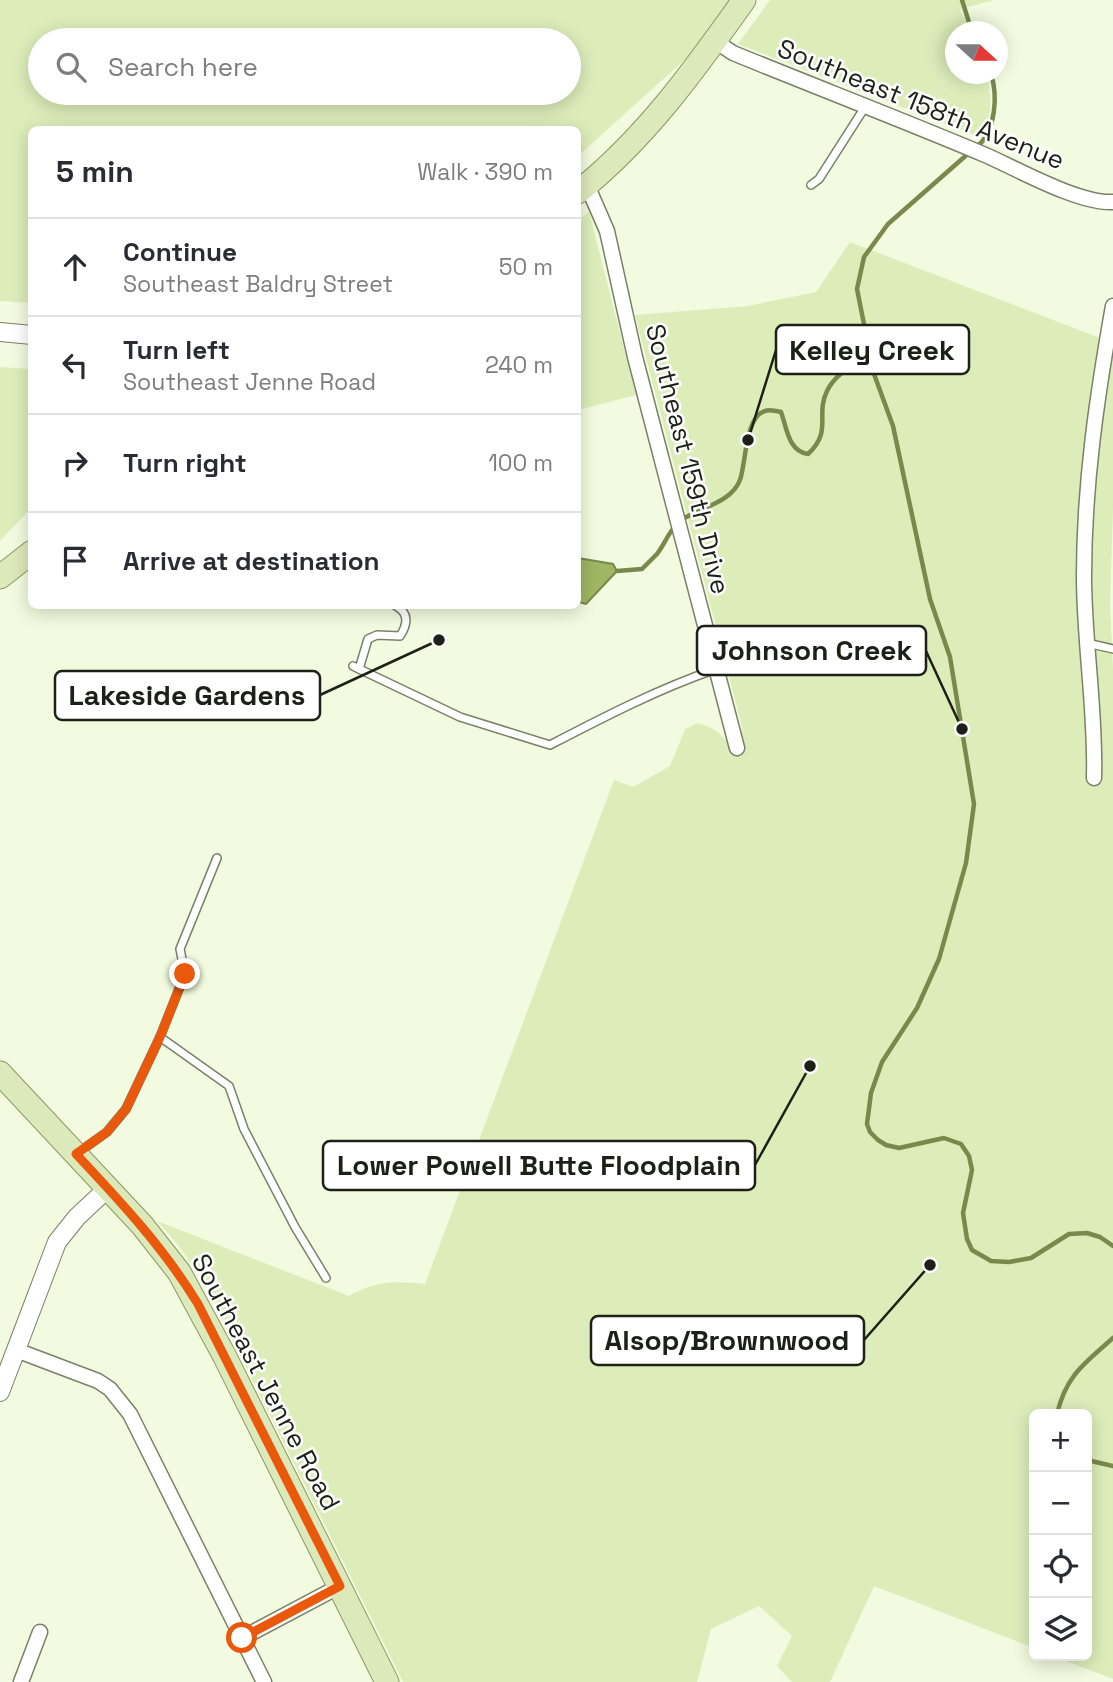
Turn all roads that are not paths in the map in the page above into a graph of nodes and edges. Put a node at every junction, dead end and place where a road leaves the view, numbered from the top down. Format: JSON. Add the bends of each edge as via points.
{"nodes":[{"id":1,"x":744,"y":0,"type":"edge"},
{"id":2,"x":715,"y":41,"type":"junction"},
{"id":3,"x":865,"y":107,"type":"junction"},
{"id":4,"x":811,"y":185,"type":"dead end"},
{"id":5,"x":582,"y":188,"type":"edge"},
{"id":6,"x":1113,"y":202,"type":"edge"},
{"id":7,"x":1113,"y":306,"type":"edge"},
{"id":8,"x":0,"y":332,"type":"edge"},
{"id":9,"x":28,"y":335,"type":"edge"},
{"id":10,"x":28,"y":555,"type":"edge"},
{"id":11,"x":0,"y":577,"type":"edge"},
{"id":12,"x":402,"y":609,"type":"edge"},
{"id":13,"x":1087,"y":642,"type":"junction"},
{"id":14,"x":1113,"y":649,"type":"edge"},
{"id":15,"x":716,"y":669,"type":"junction"},
{"id":16,"x":737,"y":748,"type":"dead end"},
{"id":17,"x":1094,"y":778,"type":"dead end"},
{"id":18,"x":217,"y":858,"type":"dead end"},
{"id":19,"x":160,"y":1037,"type":"junction"},
{"id":20,"x":6,"y":1083,"type":"edge"},
{"id":21,"x":76,"y":1154,"type":"junction"},
{"id":22,"x":108,"y":1188,"type":"junction"},
{"id":23,"x":326,"y":1278,"type":"dead end"},
{"id":24,"x":16,"y":1350,"type":"junction"},
{"id":25,"x":0,"y":1392,"type":"edge"},
{"id":26,"x":340,"y":1586,"type":"junction"},
{"id":27,"x":40,"y":1632,"type":"dead end"},
{"id":28,"x":242,"y":1638,"type":"junction"},
{"id":29,"x":21,"y":1682,"type":"edge"},
{"id":30,"x":264,"y":1682,"type":"edge"},
{"id":31,"x":387,"y":1682,"type":"edge"}],
"edges":[{"from":1,"to":2,"type":"main road"},
{"from":2,"to":3,"type":"street","name":"Southeast 158th Avenue","via":[[729,51]]},
{"from":2,"to":5,"type":"main road","via":[[651,123]]},
{"from":3,"to":4,"type":"lane"},
{"from":3,"to":6,"type":"street","name":"Southeast 158th Avenue","via":[[1082,196]]},
{"from":5,"to":15,"type":"street","name":"Southeast 159th Drive","via":[[607,231]]},
{"from":7,"to":13,"type":"street","via":[[1085,511]]},
{"from":8,"to":9,"type":"street"},
{"from":10,"to":11,"type":"main road"},
{"from":12,"to":15,"type":"lane","via":[[406,616],[400,636],[368,639],[356,668],[460,717],[550,745],[618,710]]},
{"from":13,"to":14,"type":"lane"},
{"from":13,"to":17,"type":"street"},
{"from":15,"to":16,"type":"street","name":"Southeast 159th Drive"},
{"from":18,"to":19,"type":"lane","via":[[180,949],[185,974]]},
{"from":19,"to":21,"type":"lane","via":[[126,1109],[107,1132]]},
{"from":19,"to":23,"type":"lane","via":[[229,1086],[244,1129]]},
{"from":20,"to":21,"type":"main road","name":"Southeast Jenne Road"},
{"from":21,"to":22,"type":"main road","name":"Southeast Jenne Road"},
{"from":22,"to":24,"type":"street","via":[[57,1242]]},
{"from":22,"to":26,"type":"main road","name":"Southeast Jenne Road","via":[[160,1247],[198,1304]]},
{"from":24,"to":25,"type":"street"},
{"from":24,"to":28,"type":"street","via":[[98,1381],[120,1400]]},
{"from":26,"to":28,"type":"street"},
{"from":26,"to":31,"type":"main road","name":"Southeast Jenne Road"},
{"from":27,"to":29,"type":"street"},
{"from":28,"to":30,"type":"street"}]}
